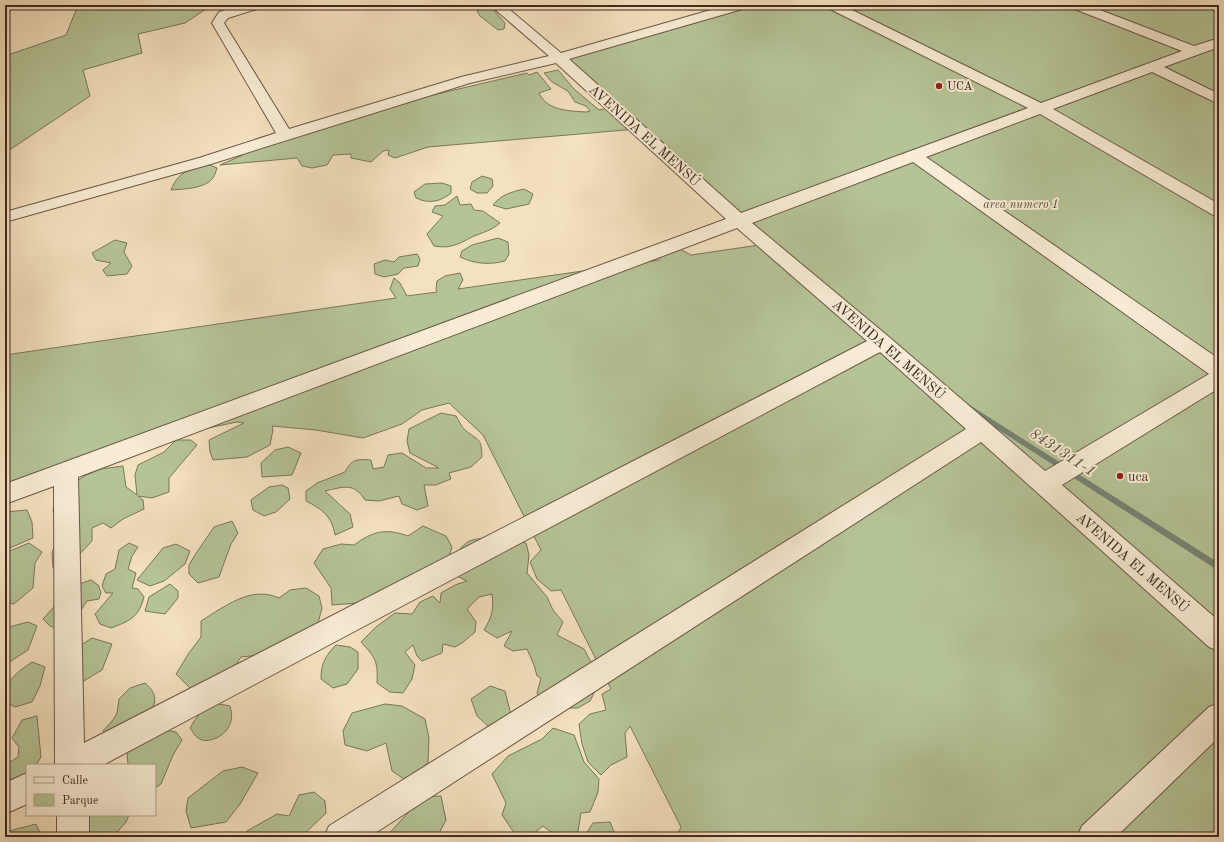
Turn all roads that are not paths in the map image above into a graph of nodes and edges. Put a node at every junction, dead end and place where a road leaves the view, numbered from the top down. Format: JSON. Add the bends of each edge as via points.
{"nodes":[{"id":1,"x":256,"y":5,"type":"edge"},
{"id":2,"x":496,"y":5,"type":"edge"},
{"id":3,"x":742,"y":5,"type":"edge"},
{"id":4,"x":832,"y":5,"type":"edge"},
{"id":5,"x":1076,"y":5,"type":"edge"},
{"id":6,"x":1219,"y":42,"type":"edge"},
{"id":7,"x":1194,"y":51,"type":"junction"},
{"id":8,"x":559,"y":58,"type":"junction"},
{"id":9,"x":1153,"y":67,"type":"junction"},
{"id":10,"x":1219,"y":100,"type":"edge"},
{"id":11,"x":1040,"y":108,"type":"junction"},
{"id":12,"x":285,"y":135,"type":"junction"},
{"id":13,"x":913,"y":155,"type":"junction"},
{"id":14,"x":1219,"y":211,"type":"edge"},
{"id":15,"x":5,"y":218,"type":"edge"},
{"id":16,"x":738,"y":220,"type":"junction"},
{"id":17,"x":882,"y":342,"type":"junction"},
{"id":18,"x":1218,"y":378,"type":"edge"},
{"id":19,"x":983,"y":430,"type":"junction"},
{"id":20,"x":66,"y":471,"type":"junction"},
{"id":21,"x":1044,"y":484,"type":"junction"},
{"id":22,"x":5,"y":494,"type":"edge"},
{"id":23,"x":1219,"y":638,"type":"edge"},
{"id":24,"x":1219,"y":717,"type":"edge"},
{"id":25,"x":71,"y":764,"type":"edge"},
{"id":26,"x":73,"y":764,"type":"edge"},
{"id":27,"x":26,"y":788,"type":"edge"},
{"id":28,"x":5,"y":799,"type":"edge"},
{"id":29,"x":72,"y":816,"type":"edge"},
{"id":30,"x":73,"y":837,"type":"edge"},
{"id":31,"x":340,"y":837,"type":"edge"},
{"id":32,"x":1093,"y":837,"type":"edge"}],
"edges":[{"from":1,"to":12,"type":"street","via":[[223,15],[218,23]]},
{"from":2,"to":8,"type":"street","name":"AVENIDA EL MENSÚ"},
{"from":3,"to":8,"type":"street"},
{"from":4,"to":11,"type":"street"},
{"from":5,"to":7,"type":"street"},
{"from":6,"to":7,"type":"street"},
{"from":7,"to":9,"type":"street"},
{"from":8,"to":12,"type":"street","via":[[466,80]]},
{"from":8,"to":16,"type":"street","name":"AVENIDA EL MENSÚ"},
{"from":9,"to":10,"type":"street"},
{"from":9,"to":11,"type":"street"},
{"from":11,"to":13,"type":"street"},
{"from":11,"to":14,"type":"street"},
{"from":12,"to":15,"type":"street","via":[[205,161]]},
{"from":13,"to":16,"type":"street"},
{"from":13,"to":18,"type":"street"},
{"from":16,"to":17,"type":"street","name":"AVENIDA EL MENSÚ"},
{"from":16,"to":20,"type":"street"},
{"from":17,"to":19,"type":"street","name":"AVENIDA EL MENSÚ"},
{"from":17,"to":26,"type":"street"},
{"from":18,"to":21,"type":"street"},
{"from":19,"to":21,"type":"street","name":"AVENIDA EL MENSÚ"},
{"from":19,"to":31,"type":"street"},
{"from":20,"to":22,"type":"street"},
{"from":20,"to":25,"type":"street"},
{"from":21,"to":23,"type":"street","name":"AVENIDA EL MENSÚ"},
{"from":24,"to":32,"type":"street"},
{"from":27,"to":28,"type":"street"},
{"from":29,"to":30,"type":"street"}]}
